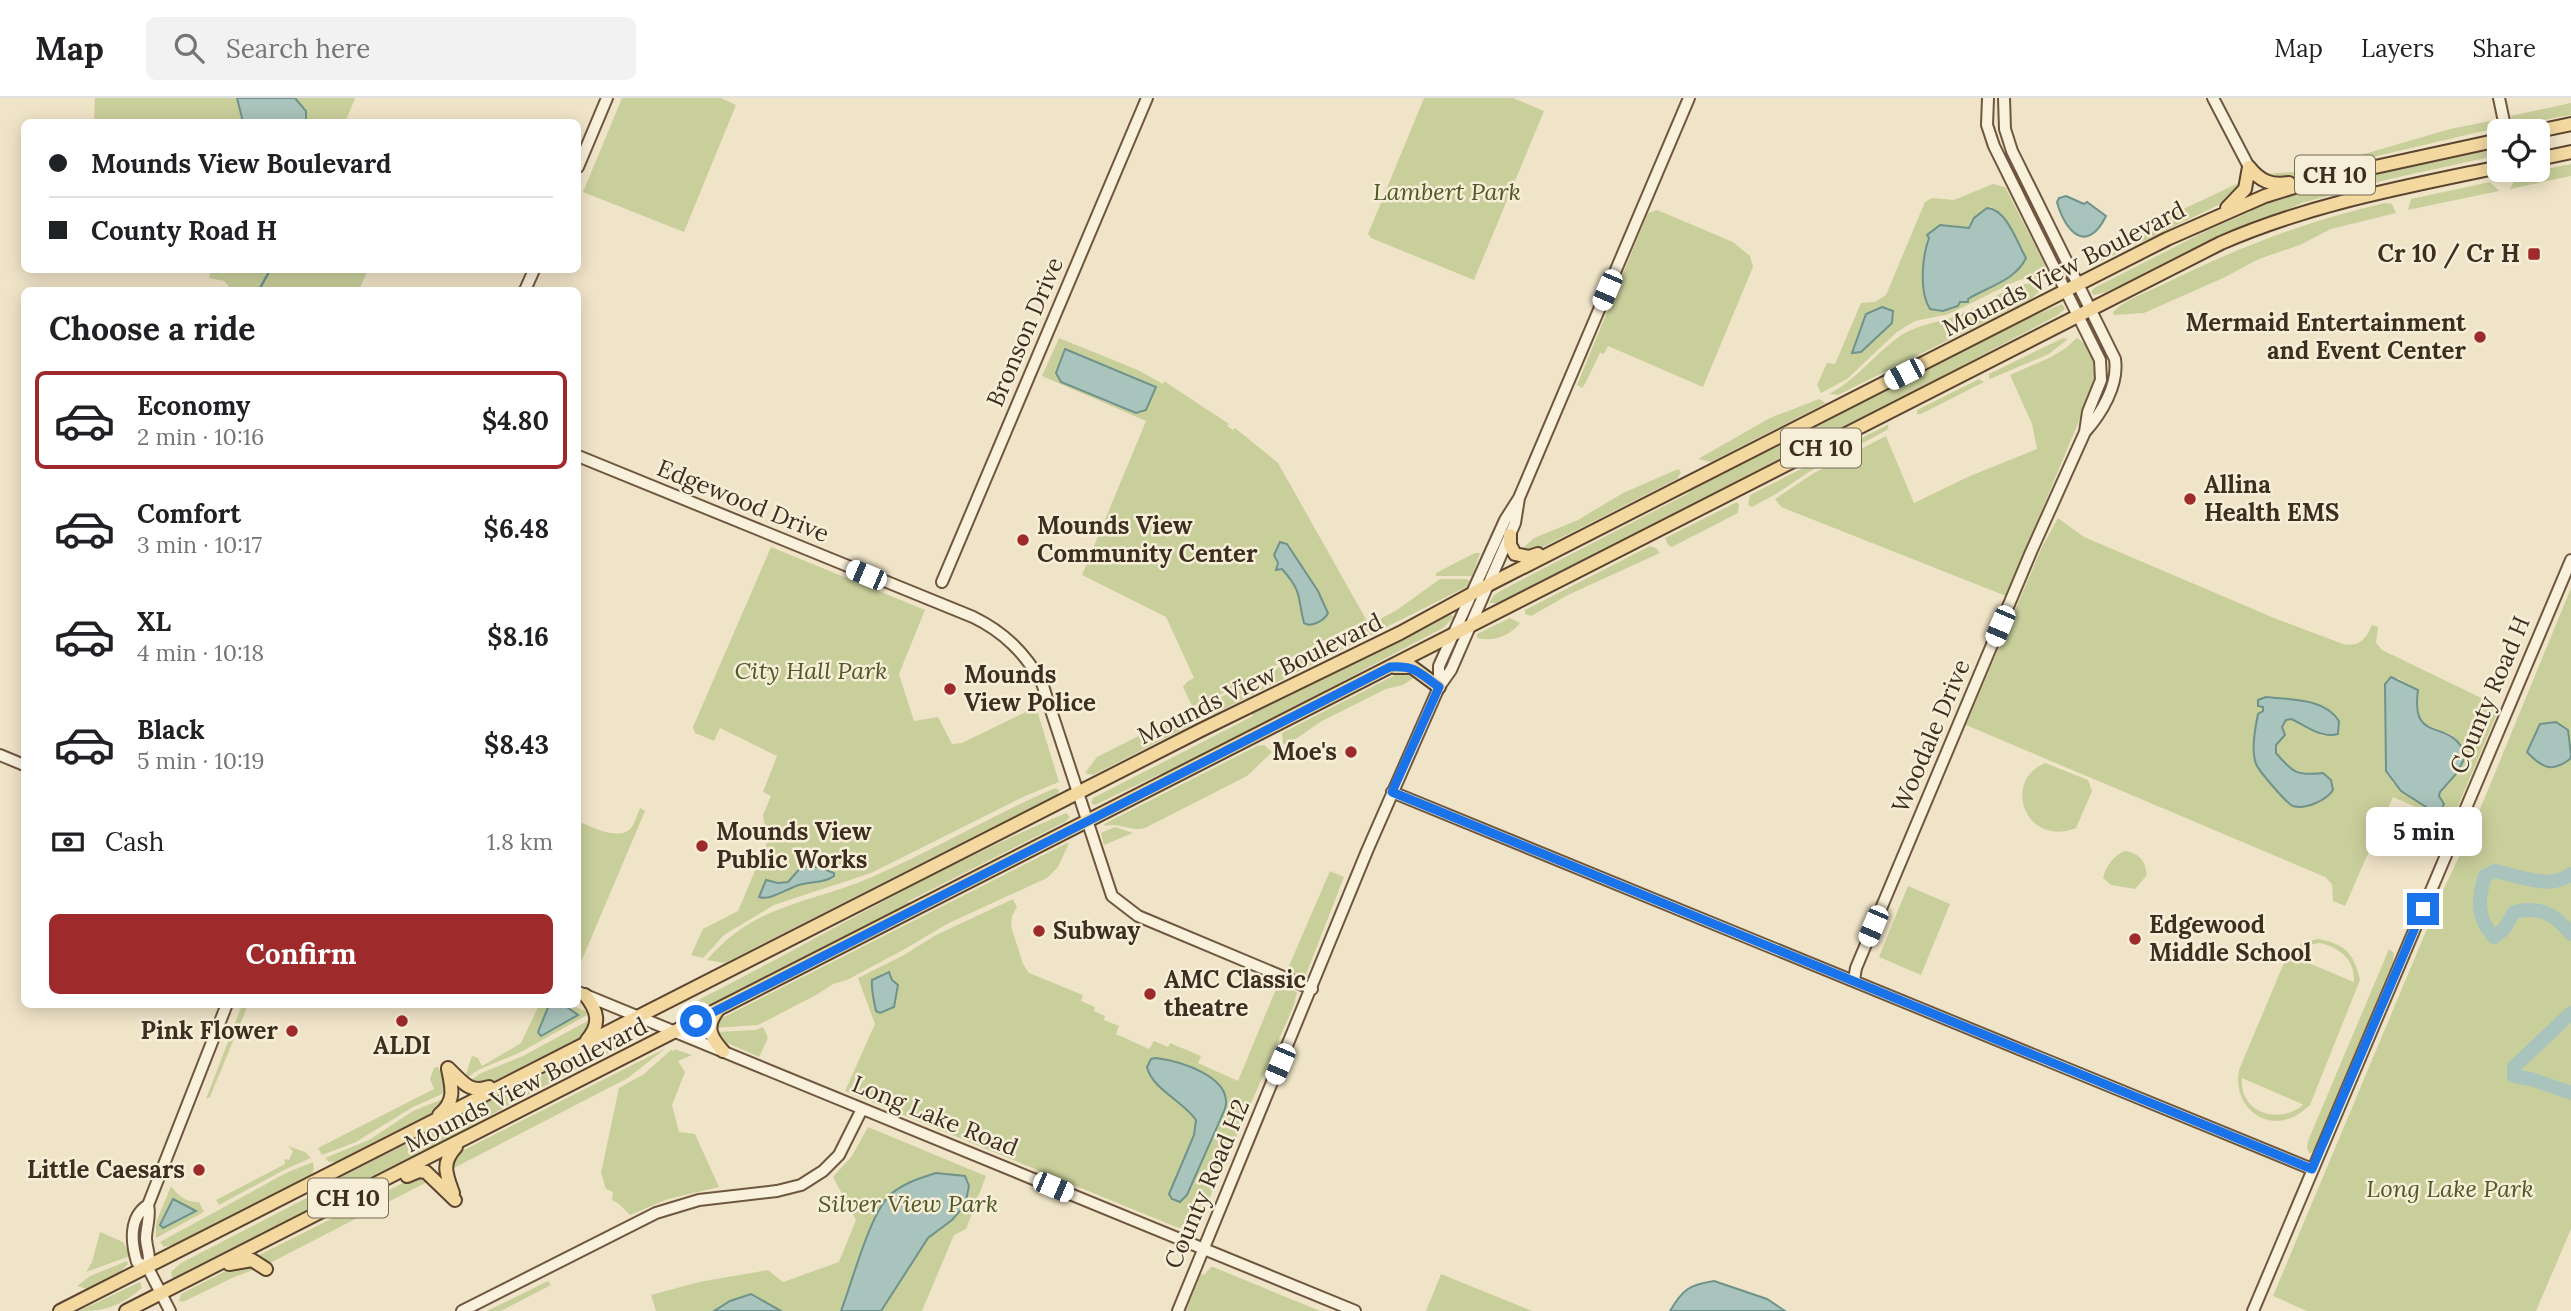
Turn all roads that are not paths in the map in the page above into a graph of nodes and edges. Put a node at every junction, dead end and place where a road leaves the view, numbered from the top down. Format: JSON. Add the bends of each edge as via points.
{"nodes":[{"id":1,"x":607,"y":98,"type":"edge"},
{"id":2,"x":1147,"y":98,"type":"edge"},
{"id":3,"x":1689,"y":98,"type":"edge"},
{"id":4,"x":1988,"y":98,"type":"edge"},
{"id":5,"x":2004,"y":98,"type":"edge"},
{"id":6,"x":2213,"y":98,"type":"edge"},
{"id":7,"x":2499,"y":98,"type":"edge"},
{"id":8,"x":2503,"y":119,"type":"edge"},
{"id":9,"x":2571,"y":124,"type":"edge"},
{"id":10,"x":2550,"y":128,"type":"edge"},
{"id":11,"x":2487,"y":142,"type":"edge"},
{"id":12,"x":2571,"y":152,"type":"edge"},
{"id":13,"x":2550,"y":156,"type":"edge"},
{"id":14,"x":581,"y":160,"type":"edge"},
{"id":15,"x":2249,"y":167,"type":"junction"},
{"id":16,"x":2355,"y":170,"type":"junction"},
{"id":17,"x":2487,"y":170,"type":"edge"},
{"id":18,"x":2206,"y":220,"type":"junction"},
{"id":19,"x":2079,"y":284,"type":"junction"},
{"id":20,"x":2066,"y":291,"type":"junction"},
{"id":21,"x":2090,"y":309,"type":"junction"},
{"id":22,"x":2077,"y":316,"type":"junction"},
{"id":23,"x":2085,"y":432,"type":"junction"},
{"id":24,"x":581,"y":457,"type":"edge"},
{"id":25,"x":1519,"y":498,"type":"junction"},
{"id":26,"x":1510,"y":535,"type":"junction"},
{"id":27,"x":1581,"y":538,"type":"junction"},
{"id":28,"x":2571,"y":560,"type":"edge"},
{"id":29,"x":942,"y":582,"type":"dead end"},
{"id":30,"x":1488,"y":585,"type":"junction"},
{"id":31,"x":1472,"y":593,"type":"junction"},
{"id":32,"x":1470,"y":626,"type":"junction"},
{"id":33,"x":1453,"y":635,"type":"junction"},
{"id":34,"x":1390,"y":667,"type":"junction"},
{"id":35,"x":1439,"y":687,"type":"junction"},
{"id":36,"x":0,"y":755,"type":"edge"},
{"id":37,"x":21,"y":764,"type":"edge"},
{"id":38,"x":1392,"y":792,"type":"junction"},
{"id":39,"x":1079,"y":793,"type":"junction"},
{"id":40,"x":1087,"y":821,"type":"junction"},
{"id":41,"x":1854,"y":980,"type":"junction"},
{"id":42,"x":1312,"y":989,"type":"junction"},
{"id":43,"x":581,"y":993,"type":"edge"},
{"id":44,"x":225,"y":1008,"type":"edge"},
{"id":45,"x":718,"y":1010,"type":"junction"},
{"id":46,"x":638,"y":1017,"type":"junction"},
{"id":47,"x":675,"y":1032,"type":"junction"},
{"id":48,"x":583,"y":1044,"type":"junction"},
{"id":49,"x":723,"y":1051,"type":"junction"},
{"id":50,"x":516,"y":1078,"type":"junction"},
{"id":51,"x":862,"y":1109,"type":"junction"},
{"id":52,"x":430,"y":1123,"type":"junction"},
{"id":53,"x":461,"y":1141,"type":"junction"},
{"id":54,"x":2312,"y":1169,"type":"junction"},
{"id":55,"x":333,"y":1206,"type":"junction"},
{"id":56,"x":1202,"y":1249,"type":"junction"},
{"id":57,"x":148,"y":1268,"type":"junction"},
{"id":58,"x":266,"y":1269,"type":"dead end"},
{"id":59,"x":205,"y":1271,"type":"junction"},
{"id":60,"x":160,"y":1294,"type":"junction"},
{"id":61,"x":60,"y":1311,"type":"edge"},
{"id":62,"x":125,"y":1311,"type":"edge"},
{"id":63,"x":170,"y":1311,"type":"edge"},
{"id":64,"x":462,"y":1311,"type":"edge"},
{"id":65,"x":1178,"y":1311,"type":"edge"},
{"id":66,"x":1355,"y":1311,"type":"edge"},
{"id":67,"x":2253,"y":1311,"type":"edge"}],
"edges":[{"from":1,"to":14,"type":"street"},
{"from":2,"to":29,"type":"street","name":"Bronson Drive"},
{"from":3,"to":25,"type":"street","name":"County Road H2"},
{"from":4,"to":20,"type":"street","name":"Woodale Drive","via":[[1991,139]]},
{"from":5,"to":19,"type":"street","name":"Woodale Drive","via":[[2005,129],[2012,151]]},
{"from":6,"to":15,"type":"street"},
{"from":7,"to":8,"type":"street"},
{"from":9,"to":10,"type":"main road"},
{"from":11,"to":16,"type":"main road","name":"Mounds View Boulevard","number":"CH 10"},
{"from":12,"to":13,"type":"main road"},
{"from":15,"to":16,"type":"main road","via":[[2260,179],[2279,184]]},
{"from":15,"to":18,"type":"main road","via":[[2241,195]]},
{"from":16,"to":18,"type":"main road","name":"Mounds View Boulevard","number":"CH 10","via":[[2289,188]]},
{"from":17,"to":21,"type":"main road","name":"Mounds View Boulevard","number":"CH 10","via":[[2288,216],[2221,243]]},
{"from":18,"to":19,"type":"main road","name":"Mounds View Boulevard","number":"CH 10"},
{"from":19,"to":20,"type":"main road","name":"Mounds View Boulevard","number":"CH 10"},
{"from":19,"to":21,"type":"street","name":"Woodale Drive"},
{"from":20,"to":22,"type":"street","name":"Woodale Drive"},
{"from":20,"to":27,"type":"main road","name":"Mounds View Boulevard","number":"CH 10"},
{"from":21,"to":22,"type":"main road","name":"Mounds View Boulevard","number":"CH 10"},
{"from":21,"to":23,"type":"street","name":"Woodale Drive","via":[[2116,371],[2099,416]]},
{"from":22,"to":23,"type":"street","name":"Woodale Drive","via":[[2102,368]]},
{"from":22,"to":32,"type":"main road","name":"Mounds View Boulevard","number":"CH 10"},
{"from":23,"to":41,"type":"street","name":"Woodale Drive"},
{"from":24,"to":39,"type":"street","name":"Edgewood Drive","via":[[1000,632],[1024,654],[1042,683]]},
{"from":25,"to":26,"type":"street","name":"County Road H2"},
{"from":25,"to":31,"type":"street","name":"County Road H2"},
{"from":26,"to":27,"type":"main road","via":[[1512,551],[1523,557]]},
{"from":26,"to":30,"type":"street","name":"County Road H2"},
{"from":27,"to":30,"type":"main road","name":"Mounds View Boulevard","number":"CH 10"},
{"from":28,"to":54,"type":"street","name":"County Road H"},
{"from":30,"to":31,"type":"main road","name":"Mounds View Boulevard","number":"CH 10"},
{"from":30,"to":32,"type":"street","name":"County Road H2"},
{"from":31,"to":33,"type":"street","name":"County Road H2"},
{"from":31,"to":39,"type":"main road","name":"Mounds View Boulevard","number":"CH 10"},
{"from":32,"to":33,"type":"main road","name":"Mounds View Boulevard","number":"CH 10"},
{"from":32,"to":35,"type":"street","name":"County Road H2"},
{"from":33,"to":34,"type":"main road","name":"Mounds View Boulevard","number":"CH 10"},
{"from":33,"to":35,"type":"street","name":"County Road H2","via":[[1439,666]]},
{"from":34,"to":35,"type":"main road","via":[[1412,667]]},
{"from":34,"to":40,"type":"main road","name":"Mounds View Boulevard","number":"CH 10"},
{"from":35,"to":38,"type":"street","name":"County Road H2"},
{"from":36,"to":37,"type":"street"},
{"from":38,"to":41,"type":"street"},
{"from":38,"to":42,"type":"street","name":"County Road H2"},
{"from":39,"to":40,"type":"street","name":"Edgewood Drive"},
{"from":39,"to":46,"type":"main road","name":"Mounds View Boulevard","number":"CH 10"},
{"from":40,"to":42,"type":"street","name":"Edgewood Drive","via":[[1107,886],[1128,910]]},
{"from":40,"to":45,"type":"main road","name":"Mounds View Boulevard","number":"CH 10"},
{"from":41,"to":54,"type":"street"},
{"from":42,"to":56,"type":"street","name":"County Road H2"},
{"from":43,"to":46,"type":"street","name":"Long Lake Road"},
{"from":43,"to":48,"type":"main road","via":[[595,1008],[598,1019]]},
{"from":44,"to":57,"type":"street","via":[[148,1205],[139,1211],[132,1237],[137,1262]]},
{"from":45,"to":47,"type":"main road","name":"Mounds View Boulevard","number":"CH 10"},
{"from":45,"to":49,"type":"main road","via":[[709,1030]]},
{"from":46,"to":47,"type":"street","name":"Long Lake Road"},
{"from":46,"to":48,"type":"main road","name":"Mounds View Boulevard","number":"CH 10"},
{"from":47,"to":49,"type":"street","name":"Long Lake Road"},
{"from":47,"to":53,"type":"main road","name":"Mounds View Boulevard","number":"CH 10"},
{"from":48,"to":50,"type":"main road","name":"Mounds View Boulevard","number":"CH 10"},
{"from":49,"to":51,"type":"street","name":"Long Lake Road"},
{"from":50,"to":52,"type":"main road","name":"Mounds View Boulevard","number":"CH 10"},
{"from":50,"to":52,"type":"main road","via":[[479,1090],[448,1068],[451,1102]]},
{"from":51,"to":56,"type":"street","name":"Long Lake Road"},
{"from":51,"to":64,"type":"street","via":[[839,1155],[801,1185],[699,1200],[656,1213]]},
{"from":52,"to":57,"type":"main road","name":"Mounds View Boulevard","number":"CH 10"},
{"from":53,"to":55,"type":"main road","name":"Mounds View Boulevard","number":"CH 10"},
{"from":53,"to":55,"type":"main road","via":[[444,1165],[455,1200],[429,1174],[419,1171]]},
{"from":54,"to":67,"type":"street","name":"County Road H"},
{"from":55,"to":59,"type":"main road","name":"Mounds View Boulevard","number":"CH 10"},
{"from":56,"to":65,"type":"street","name":"County Road H2"},
{"from":56,"to":66,"type":"street","name":"Long Lake Road"},
{"from":57,"to":60,"type":"street"},
{"from":57,"to":61,"type":"main road","name":"Mounds View Boulevard","number":"CH 10"},
{"from":58,"to":59,"type":"main road","via":[[252,1260]]},
{"from":59,"to":60,"type":"main road","name":"Mounds View Boulevard","number":"CH 10"},
{"from":60,"to":62,"type":"main road","name":"Mounds View Boulevard","number":"CH 10"},
{"from":60,"to":63,"type":"street"}]}
